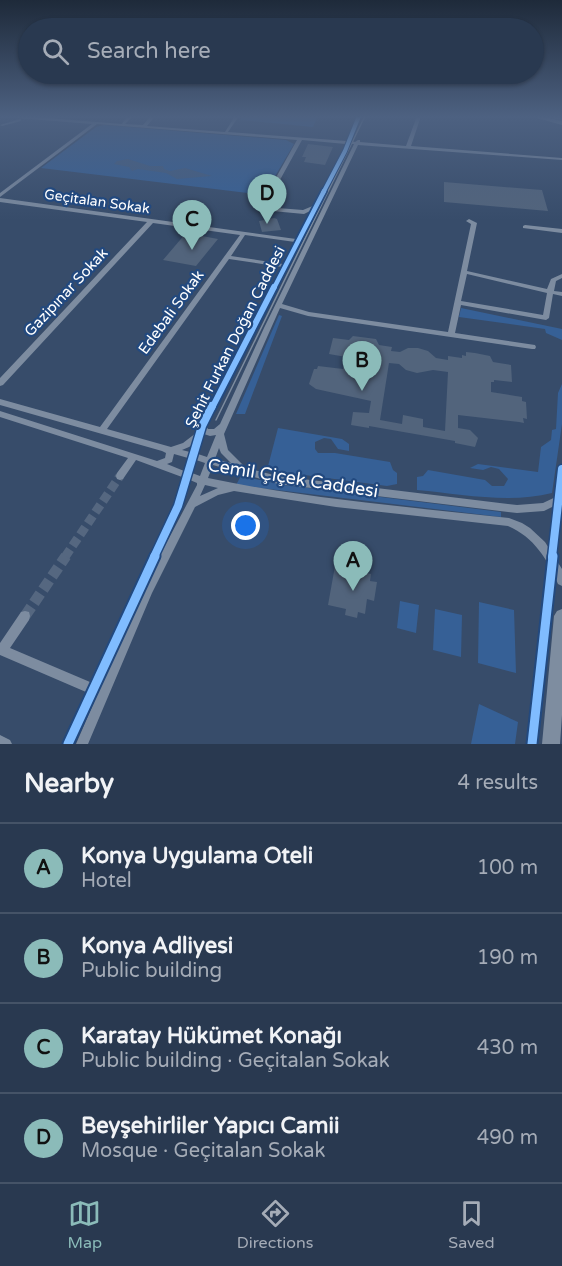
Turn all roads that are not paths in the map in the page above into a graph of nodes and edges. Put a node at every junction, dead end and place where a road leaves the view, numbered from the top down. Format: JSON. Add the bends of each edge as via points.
{"nodes":[{"id":1,"x":59,"y":151,"type":"edge"},
{"id":2,"x":294,"y":151,"type":"edge"},
{"id":3,"x":345,"y":151,"type":"edge"},
{"id":4,"x":349,"y":151,"type":"edge"},
{"id":5,"x":469,"y":151,"type":"edge"},
{"id":6,"x":562,"y":158,"type":"edge"},
{"id":7,"x":0,"y":195,"type":"edge"},
{"id":8,"x":0,"y":200,"type":"edge"},
{"id":9,"x":317,"y":204,"type":"junction"},
{"id":10,"x":151,"y":221,"type":"junction"},
{"id":11,"x":469,"y":221,"type":"dead end"},
{"id":12,"x":525,"y":227,"type":"dead end"},
{"id":13,"x":562,"y":231,"type":"edge"},
{"id":14,"x":243,"y":234,"type":"junction"},
{"id":15,"x":298,"y":241,"type":"junction"},
{"id":16,"x":227,"y":257,"type":"junction"},
{"id":17,"x":286,"y":266,"type":"junction"},
{"id":18,"x":464,"y":272,"type":"junction"},
{"id":19,"x":562,"y":276,"type":"edge"},
{"id":20,"x":550,"y":292,"type":"junction"},
{"id":21,"x":562,"y":294,"type":"edge"},
{"id":22,"x":457,"y":302,"type":"junction"},
{"id":23,"x":278,"y":305,"type":"junction"},
{"id":24,"x":451,"y":336,"type":"junction"},
{"id":25,"x":532,"y":347,"type":"dead end"},
{"id":26,"x":0,"y":383,"type":"edge"},
{"id":27,"x":0,"y":402,"type":"edge"},
{"id":28,"x":0,"y":414,"type":"edge"},
{"id":29,"x":224,"y":424,"type":"junction"},
{"id":30,"x":202,"y":426,"type":"junction"},
{"id":31,"x":101,"y":431,"type":"junction"},
{"id":32,"x":220,"y":434,"type":"junction"},
{"id":33,"x":198,"y":435,"type":"junction"},
{"id":34,"x":167,"y":449,"type":"junction"},
{"id":35,"x":192,"y":453,"type":"junction"},
{"id":36,"x":134,"y":456,"type":"junction"},
{"id":37,"x":212,"y":457,"type":"junction"},
{"id":38,"x":156,"y":464,"type":"junction"},
{"id":39,"x":247,"y":472,"type":"junction"},
{"id":40,"x":182,"y":474,"type":"junction"},
{"id":41,"x":120,"y":476,"type":"tunnel mouth"},
{"id":42,"x":202,"y":481,"type":"junction"},
{"id":43,"x":236,"y":488,"type":"junction"},
{"id":44,"x":562,"y":498,"type":"edge"},
{"id":45,"x":191,"y":505,"type":"junction"},
{"id":46,"x":508,"y":509,"type":"junction"},
{"id":47,"x":509,"y":522,"type":"junction"},
{"id":48,"x":562,"y":580,"type":"edge"},
{"id":49,"x":25,"y":616,"type":"tunnel mouth"},
{"id":50,"x":562,"y":616,"type":"edge"},
{"id":51,"x":1,"y":649,"type":"edge"},
{"id":52,"x":92,"y":689,"type":"junction"},
{"id":53,"x":0,"y":741,"type":"edge"},
{"id":54,"x":6,"y":744,"type":"edge"},
{"id":55,"x":68,"y":744,"type":"edge"},
{"id":56,"x":82,"y":744,"type":"edge"},
{"id":57,"x":550,"y":744,"type":"edge"}],
"edges":[{"from":1,"to":7,"type":"street"},
{"from":2,"to":9,"type":"street","via":[[262,208],[304,212]]},
{"from":3,"to":9,"type":"street","name":"Şehit Furkan Doğan Caddesi"},
{"from":4,"to":23,"type":"street","name":"Şehit Furkan Doğan Caddesi"},
{"from":5,"to":6,"type":"street"},
{"from":8,"to":10,"type":"street","name":"Geçitalan Sokak"},
{"from":9,"to":15,"type":"street","name":"Şehit Furkan Doğan Caddesi"},
{"from":10,"to":14,"type":"street","name":"Geçitalan Sokak"},
{"from":10,"to":26,"type":"street","name":"Gazipınar Sokak"},
{"from":11,"to":18,"type":"street","via":[[474,223]]},
{"from":12,"to":13,"type":"street"},
{"from":14,"to":15,"type":"street","name":"Geçitalan Sokak"},
{"from":14,"to":16,"type":"street","name":"Edebali Sokak"},
{"from":15,"to":17,"type":"street","name":"Şehit Furkan Doğan Caddesi"},
{"from":16,"to":17,"type":"street"},
{"from":16,"to":31,"type":"street","name":"Edebali Sokak"},
{"from":17,"to":30,"type":"street","name":"Şehit Furkan Doğan Caddesi"},
{"from":18,"to":20,"type":"street"},
{"from":18,"to":22,"type":"street"},
{"from":19,"to":20,"type":"street","via":[[553,280]]},
{"from":20,"to":21,"type":"street"},
{"from":20,"to":22,"type":"street","via":[[546,318]]},
{"from":22,"to":24,"type":"street"},
{"from":23,"to":24,"type":"street","via":[[308,314]]},
{"from":23,"to":29,"type":"street","name":"Şehit Furkan Doğan Caddesi"},
{"from":24,"to":25,"type":"street"},
{"from":27,"to":31,"type":"street","name":"Cemil Çiçek Caddesi"},
{"from":28,"to":36,"type":"street","name":"Cemil Çiçek Caddesi"},
{"from":29,"to":30,"type":"street","via":[[210,433]]},
{"from":29,"to":32,"type":"street","name":"Şehit Furkan Doğan Caddesi"},
{"from":30,"to":33,"type":"street","name":"Şehit Furkan Doğan Caddesi"},
{"from":31,"to":34,"type":"street","name":"Cemil Çiçek Caddesi"},
{"from":32,"to":37,"type":"street","name":"Şehit Furkan Doğan Caddesi"},
{"from":32,"to":39,"type":"street","via":[[224,451]]},
{"from":33,"to":34,"type":"street","via":[[186,445]]},
{"from":33,"to":35,"type":"street","name":"Şehit Furkan Doğan Caddesi"},
{"from":34,"to":35,"type":"street","name":"Cemil Çiçek Caddesi"},
{"from":34,"to":38,"type":"street","via":[[169,460]]},
{"from":35,"to":37,"type":"street","name":"Cemil Çiçek Caddesi"},
{"from":35,"to":40,"type":"street","name":"Şehit Furkan Doğan Caddesi"},
{"from":36,"to":38,"type":"street","name":"Cemil Çiçek Caddesi"},
{"from":36,"to":41,"type":"street"},
{"from":37,"to":39,"type":"street","name":"Cemil Çiçek Caddesi"},
{"from":37,"to":42,"type":"street","name":"Şehit Furkan Doğan Caddesi"},
{"from":38,"to":40,"type":"street","name":"Cemil Çiçek Caddesi"},
{"from":39,"to":46,"type":"street","name":"Cemil Çiçek Caddesi","via":[[301,485]]},
{"from":40,"to":42,"type":"street","name":"Cemil Çiçek Caddesi"},
{"from":40,"to":52,"type":"street","name":"Şehit Furkan Doğan Caddesi","via":[[184,488],[174,514]]},
{"from":42,"to":43,"type":"street","name":"Cemil Çiçek Caddesi"},
{"from":42,"to":45,"type":"street","name":"Şehit Furkan Doğan Caddesi"},
{"from":43,"to":45,"type":"street","via":[[216,492]]},
{"from":43,"to":47,"type":"street","name":"Cemil Çiçek Caddesi"},
{"from":44,"to":46,"type":"street","name":"Cemil Çiçek Caddesi","via":[[538,508]]},
{"from":45,"to":56,"type":"street","name":"Şehit Furkan Doğan Caddesi","via":[[148,590]]},
{"from":46,"to":47,"type":"street","via":[[514,515]]},
{"from":47,"to":48,"type":"street","name":"Cemil Çiçek Caddesi","via":[[541,545]]},
{"from":49,"to":51,"type":"street"},
{"from":50,"to":57,"type":"highway"},
{"from":51,"to":52,"type":"street"},
{"from":52,"to":55,"type":"street","name":"Şehit Furkan Doğan Caddesi"},
{"from":53,"to":54,"type":"street"}]}
